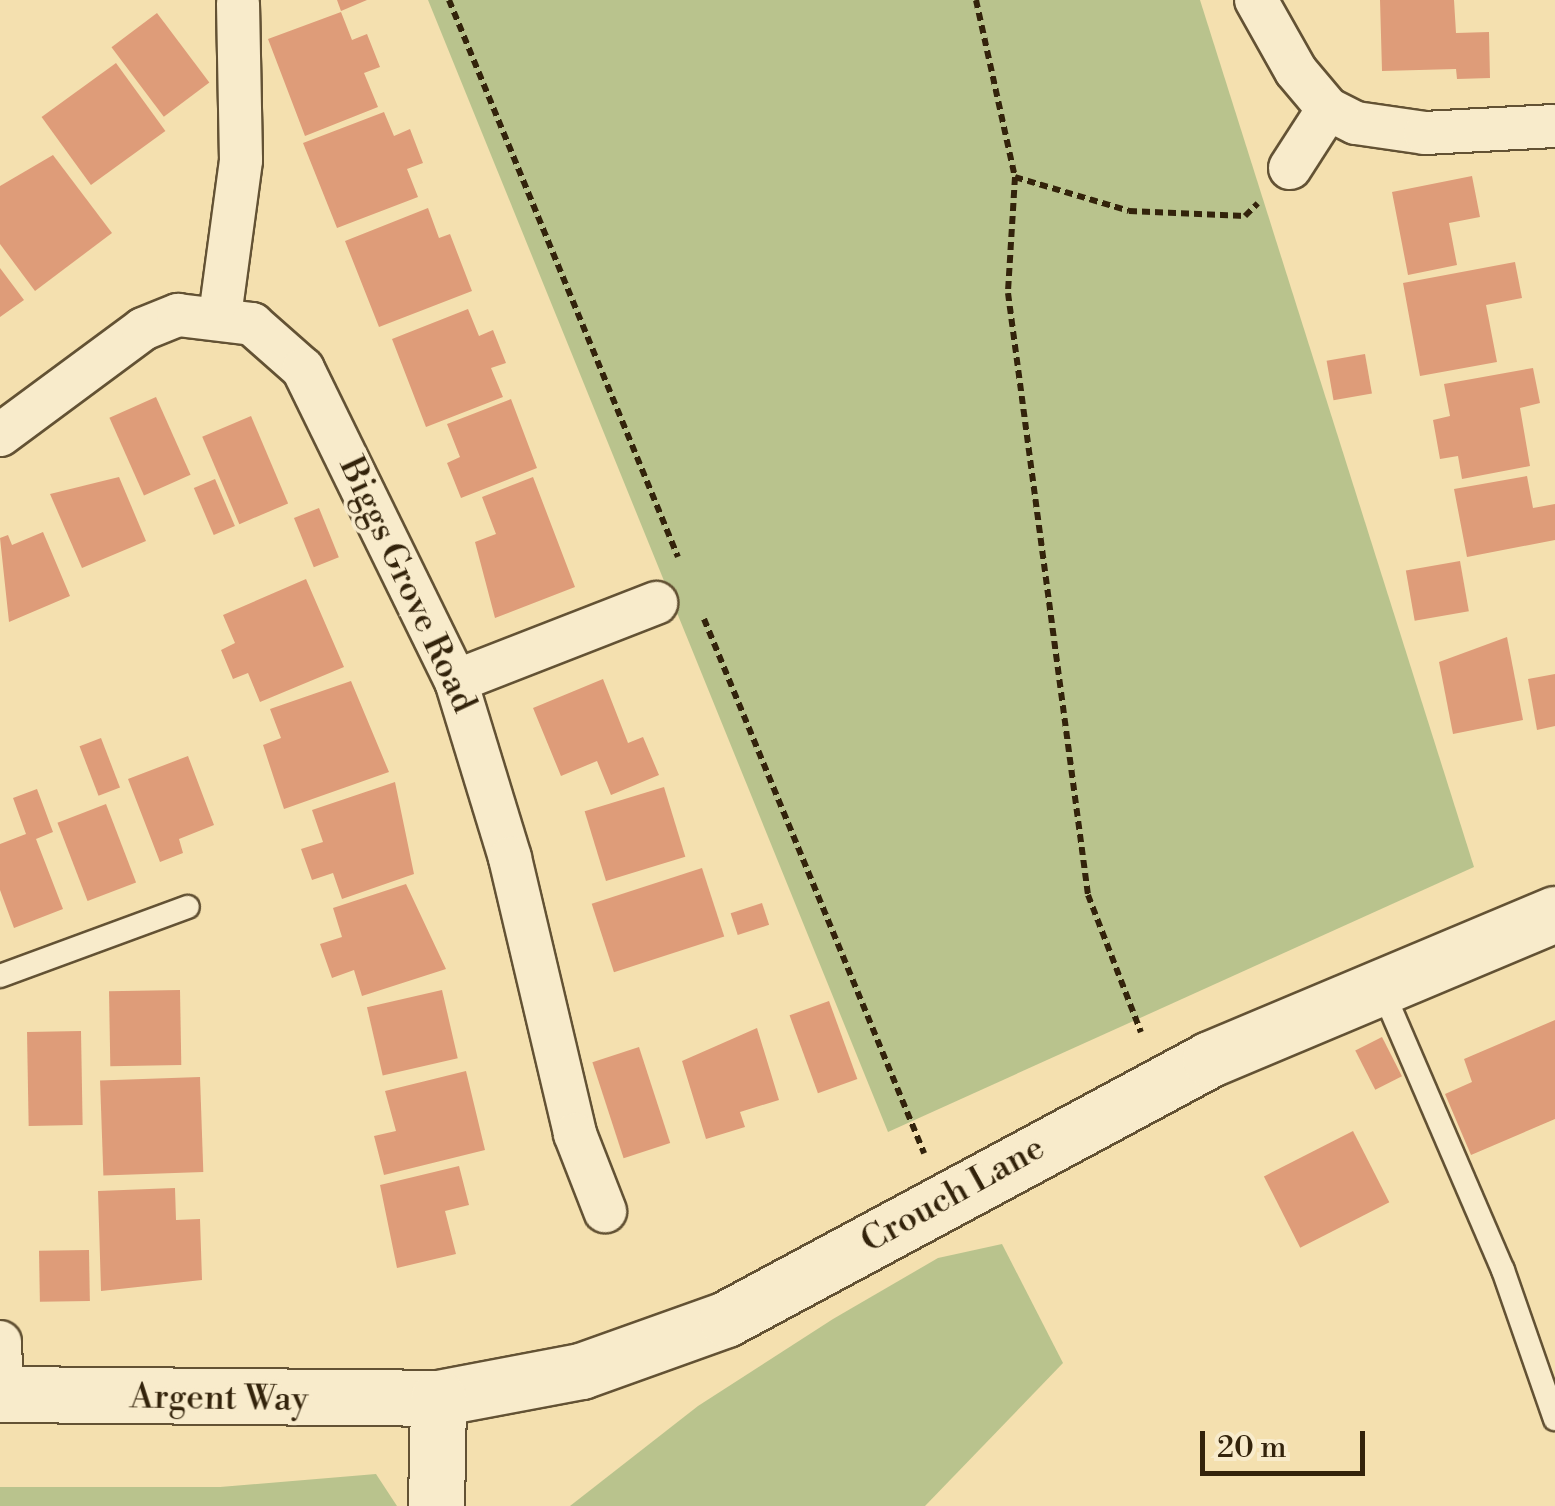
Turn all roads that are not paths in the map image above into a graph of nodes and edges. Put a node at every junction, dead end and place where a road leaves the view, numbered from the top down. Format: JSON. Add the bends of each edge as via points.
{"nodes":[{"id":1,"x":1256,"y":0,"type":"edge"},
{"id":2,"x":238,"y":3,"type":"dead end"},
{"id":3,"x":1328,"y":109,"type":"junction"},
{"id":4,"x":1555,"y":126,"type":"edge"},
{"id":5,"x":1290,"y":168,"type":"road end"},
{"id":6,"x":220,"y":316,"type":"junction"},
{"id":7,"x":0,"y":435,"type":"edge"},
{"id":8,"x":656,"y":603,"type":"dead end"},
{"id":9,"x":456,"y":681,"type":"junction"},
{"id":10,"x":188,"y":907,"type":"dead end"},
{"id":11,"x":1555,"y":914,"type":"edge"},
{"id":12,"x":0,"y":976,"type":"edge"},
{"id":13,"x":1380,"y":984,"type":"junction"},
{"id":14,"x":606,"y":1211,"type":"dead end"},
{"id":15,"x":1,"y":1376,"type":"edge"},
{"id":16,"x":438,"y":1398,"type":"junction"},
{"id":17,"x":1555,"y":1419,"type":"edge"},
{"id":18,"x":436,"y":1506,"type":"edge"}],
"edges":[{"from":1,"to":3,"type":"street"},
{"from":2,"to":6,"type":"street","via":[[241,160]]},
{"from":3,"to":4,"type":"street","via":[[1382,132]]},
{"from":3,"to":5,"type":"street"},
{"from":6,"to":7,"type":"street","name":"Biggs Grove Road","via":[[178,315],[143,329]]},
{"from":6,"to":9,"type":"street","name":"Biggs Grove Road","via":[[269,334],[302,369]]},
{"from":8,"to":9,"type":"street"},
{"from":9,"to":14,"type":"street","name":"Biggs Grove Road","via":[[510,858],[574,1134]]},
{"from":10,"to":12,"type":"lane"},
{"from":11,"to":13,"type":"street","name":"Crouch Lane"},
{"from":13,"to":16,"type":"street","name":"Crouch Lane","via":[[1162,1084],[726,1319],[582,1371]]},
{"from":13,"to":17,"type":"lane","via":[[1503,1270]]},
{"from":15,"to":16,"type":"street","name":"Argent Way"},
{"from":16,"to":18,"type":"street"}]}
